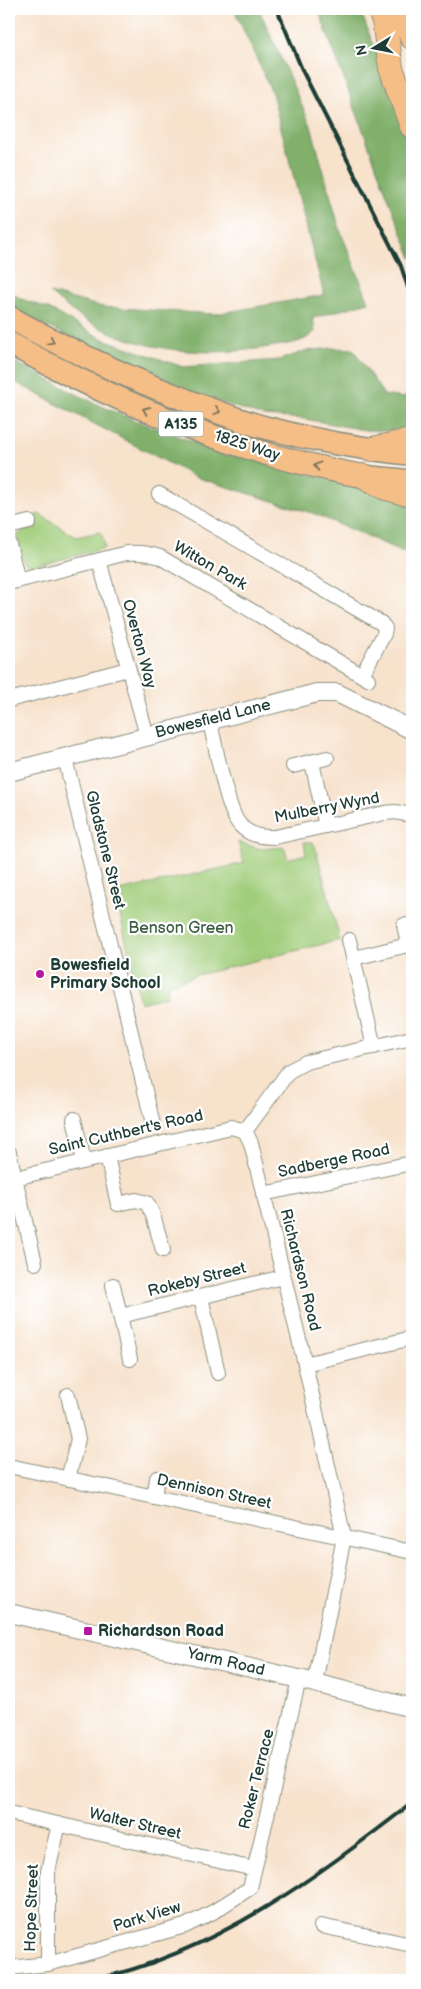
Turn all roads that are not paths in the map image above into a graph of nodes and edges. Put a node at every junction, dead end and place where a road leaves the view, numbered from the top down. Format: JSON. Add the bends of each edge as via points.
{"nodes":[{"id":1,"x":388,"y":13,"type":"edge"},
{"id":2,"x":412,"y":37,"type":"edge"},
{"id":3,"x":412,"y":89,"type":"edge"},
{"id":4,"x":412,"y":126,"type":"edge"},
{"id":5,"x":9,"y":317,"type":"edge"},
{"id":6,"x":9,"y":343,"type":"edge"},
{"id":7,"x":412,"y":442,"type":"edge"},
{"id":8,"x":373,"y":449,"type":"junction"},
{"id":9,"x":412,"y":454,"type":"edge"},
{"id":10,"x":364,"y":476,"type":"junction"},
{"id":11,"x":412,"y":482,"type":"edge"},
{"id":12,"x":159,"y":494,"type":"dead end"},
{"id":13,"x":412,"y":495,"type":"edge"},
{"id":14,"x":29,"y":522,"type":"dead end"},
{"id":15,"x":9,"y":527,"type":"edge"},
{"id":16,"x":9,"y":544,"type":"edge"},
{"id":17,"x":99,"y":560,"type":"junction"},
{"id":18,"x":13,"y":582,"type":"edge"},
{"id":19,"x":128,"y":670,"type":"junction"},
{"id":20,"x":9,"y":700,"type":"edge"},
{"id":21,"x":210,"y":722,"type":"junction"},
{"id":22,"x":412,"y":730,"type":"edge"},
{"id":23,"x":147,"y":736,"type":"junction"},
{"id":24,"x":65,"y":758,"type":"junction"},
{"id":25,"x":326,"y":758,"type":"dead end"},
{"id":26,"x":312,"y":762,"type":"junction"},
{"id":27,"x":294,"y":766,"type":"dead end"},
{"id":28,"x":9,"y":772,"type":"edge"},
{"id":29,"x":412,"y":815,"type":"edge"},
{"id":30,"x":326,"y":826,"type":"junction"},
{"id":31,"x":404,"y":925,"type":"dead end"},
{"id":32,"x":349,"y":940,"type":"dead end"},
{"id":33,"x":410,"y":944,"type":"edge"},
{"id":34,"x":354,"y":958,"type":"junction"},
{"id":35,"x":412,"y":1038,"type":"edge"},
{"id":36,"x":374,"y":1047,"type":"junction"},
{"id":37,"x":74,"y":1119,"type":"dead end"},
{"id":38,"x":154,"y":1124,"type":"dead end"},
{"id":39,"x":245,"y":1131,"type":"junction"},
{"id":40,"x":9,"y":1152,"type":"edge"},
{"id":41,"x":106,"y":1156,"type":"junction"},
{"id":42,"x":84,"y":1160,"type":"junction"},
{"id":43,"x":412,"y":1163,"type":"edge"},
{"id":44,"x":15,"y":1178,"type":"junction"},
{"id":45,"x":263,"y":1194,"type":"junction"},
{"id":46,"x":163,"y":1250,"type":"dead end"},
{"id":47,"x":35,"y":1263,"type":"dead end"},
{"id":48,"x":283,"y":1277,"type":"junction"},
{"id":49,"x":113,"y":1285,"type":"dead end"},
{"id":50,"x":202,"y":1297,"type":"junction"},
{"id":51,"x":120,"y":1316,"type":"junction"},
{"id":52,"x":412,"y":1338,"type":"edge"},
{"id":53,"x":130,"y":1359,"type":"dead end"},
{"id":54,"x":305,"y":1364,"type":"junction"},
{"id":55,"x":218,"y":1373,"type":"dead end"},
{"id":56,"x":68,"y":1395,"type":"dead end"},
{"id":57,"x":9,"y":1466,"type":"edge"},
{"id":58,"x":157,"y":1478,"type":"dead end"},
{"id":59,"x":68,"y":1479,"type":"junction"},
{"id":60,"x":154,"y":1497,"type":"junction"},
{"id":61,"x":344,"y":1537,"type":"junction"},
{"id":62,"x":412,"y":1552,"type":"edge"},
{"id":63,"x":9,"y":1613,"type":"edge"},
{"id":64,"x":307,"y":1681,"type":"junction"},
{"id":65,"x":412,"y":1708,"type":"edge"},
{"id":66,"x":9,"y":1813,"type":"edge"},
{"id":67,"x":59,"y":1824,"type":"junction"},
{"id":68,"x":254,"y":1869,"type":"junction"},
{"id":69,"x":250,"y":1888,"type":"joint"},
{"id":70,"x":321,"y":1926,"type":"dead end"},
{"id":71,"x":412,"y":1945,"type":"edge"},
{"id":72,"x":48,"y":1964,"type":"junction"},
{"id":73,"x":9,"y":1968,"type":"edge"}],
"edges":[{"from":1,"to":2,"type":"highway"},
{"from":1,"to":3,"type":"highway"},
{"from":1,"to":4,"type":"highway","via":[[391,68]]},
{"from":5,"to":8,"type":"main road","name":"1825 Way","number":"A135","one_way":true,"via":[[72,352],[202,406],[262,426]]},
{"from":10,"to":6,"type":"main road","name":"1825 Way","number":"A135","one_way":true,"via":[[270,454],[153,413],[61,372]]},
{"from":7,"to":8,"type":"highway"},
{"from":8,"to":9,"type":"main road","name":"1825 Way","number":"A135"},
{"from":10,"to":11,"type":"main road","name":"1825 Way","number":"A135"},
{"from":10,"to":13,"type":"highway","via":[[386,488]]},
{"from":12,"to":17,"type":"street","name":"Witton Park","via":[[381,623],[385,628],[384,634],[365,677],[160,557],[138,552]]},
{"from":14,"to":15,"type":"street"},
{"from":16,"to":18,"type":"street","name":"Witton Park"},
{"from":17,"to":18,"type":"street","name":"Witton Park"},
{"from":17,"to":19,"type":"street","name":"Overton Way"},
{"from":19,"to":20,"type":"street"},
{"from":19,"to":23,"type":"street","name":"Overton Way"},
{"from":21,"to":22,"type":"street","name":"Bowesfield Lane","via":[[317,693],[337,694]]},
{"from":21,"to":23,"type":"street","name":"Bowesfield Lane"},
{"from":21,"to":30,"type":"street","name":"Mulberry Wynd","via":[[230,805],[240,826],[260,837],[275,837]]},
{"from":23,"to":24,"type":"street","name":"Bowesfield Lane"},
{"from":24,"to":28,"type":"street","name":"Bowesfield Lane"},
{"from":24,"to":38,"type":"street","name":"Gladstone Street"},
{"from":25,"to":26,"type":"street"},
{"from":26,"to":27,"type":"street"},
{"from":26,"to":30,"type":"street"},
{"from":29,"to":30,"type":"street","name":"Mulberry Wynd","via":[[384,813]]},
{"from":31,"to":33,"type":"street"},
{"from":32,"to":34,"type":"street"},
{"from":33,"to":34,"type":"street"},
{"from":34,"to":36,"type":"street"},
{"from":35,"to":36,"type":"street"},
{"from":36,"to":39,"type":"street","via":[[306,1062],[289,1071]]},
{"from":37,"to":42,"type":"street"},
{"from":39,"to":41,"type":"street","name":"Saint Cuthbert's Road","via":[[231,1127]]},
{"from":39,"to":45,"type":"street","name":"Richardson Road"},
{"from":40,"to":44,"type":"street"},
{"from":41,"to":42,"type":"street","name":"Saint Cuthbert's Road"},
{"from":41,"to":46,"type":"street","via":[[118,1204],[136,1200],[147,1203]]},
{"from":42,"to":44,"type":"street","name":"Saint Cuthbert's Road"},
{"from":43,"to":45,"type":"street","name":"Sadberge Road"},
{"from":44,"to":47,"type":"street"},
{"from":45,"to":48,"type":"street","name":"Richardson Road"},
{"from":48,"to":50,"type":"street","name":"Rokeby Street"},
{"from":48,"to":54,"type":"street","name":"Richardson Road"},
{"from":49,"to":51,"type":"street"},
{"from":50,"to":51,"type":"street","name":"Rokeby Street"},
{"from":50,"to":55,"type":"street"},
{"from":51,"to":53,"type":"street"},
{"from":52,"to":54,"type":"street"},
{"from":54,"to":61,"type":"street","name":"Richardson Road"},
{"from":56,"to":59,"type":"street","via":[[78,1439]]},
{"from":57,"to":59,"type":"street","name":"Dennison Street"},
{"from":58,"to":60,"type":"street"},
{"from":59,"to":60,"type":"street","name":"Dennison Street"},
{"from":60,"to":61,"type":"street","name":"Dennison Street"},
{"from":61,"to":62,"type":"street","name":"Dennison Street"},
{"from":61,"to":64,"type":"street","name":"Richardson Road"},
{"from":63,"to":64,"type":"street","name":"Yarm Road"},
{"from":64,"to":65,"type":"street","name":"Yarm Road"},
{"from":64,"to":68,"type":"street","name":"Roker Terrace"},
{"from":66,"to":67,"type":"street","name":"Walter Street"},
{"from":67,"to":68,"type":"street","name":"Walter Street"},
{"from":67,"to":72,"type":"street","name":"Hope Street","via":[[48,1872]]},
{"from":68,"to":69,"type":"street","name":"Roker Terrace"},
{"from":69,"to":72,"type":"street","name":"Park View","via":[[185,1926]]},
{"from":70,"to":71,"type":"street"},
{"from":72,"to":73,"type":"street","name":"Park View"}]}
